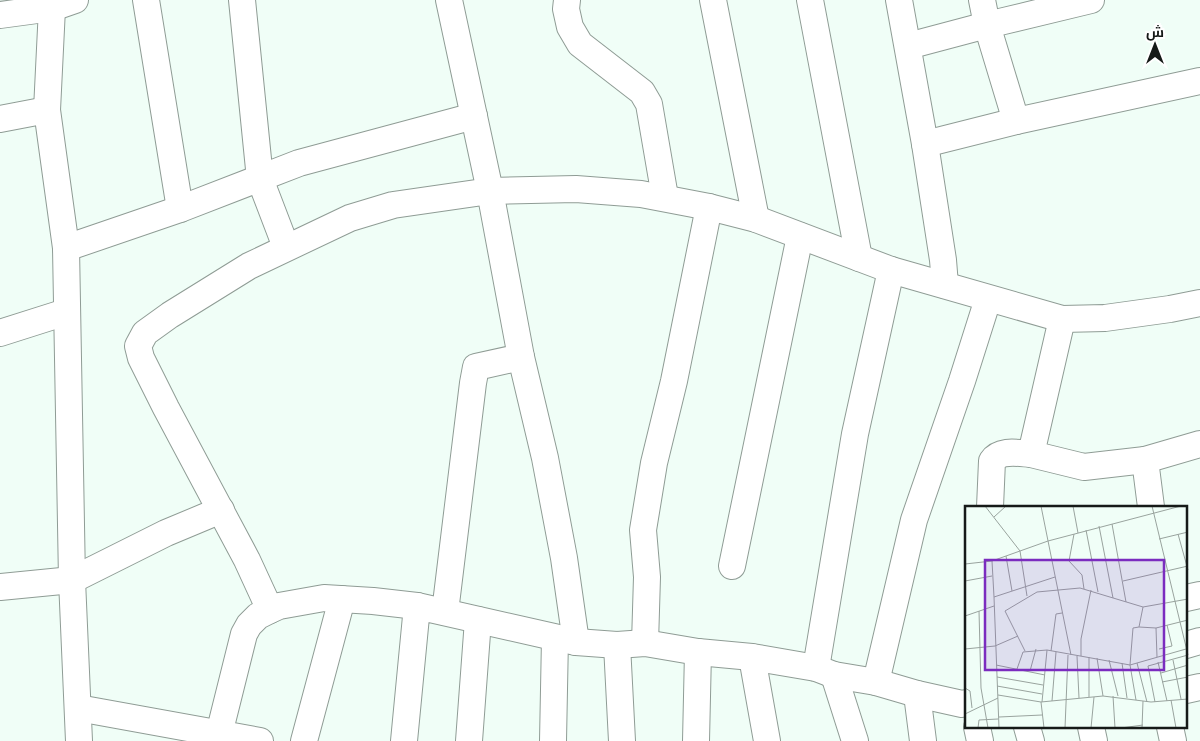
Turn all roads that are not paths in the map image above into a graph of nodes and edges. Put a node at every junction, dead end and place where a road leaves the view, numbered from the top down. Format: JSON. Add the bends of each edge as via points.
{"nodes":[{"id":1,"x":146,"y":0,"type":"edge"},
{"id":2,"x":242,"y":0,"type":"edge"},
{"id":3,"x":449,"y":0,"type":"edge"},
{"id":4,"x":567,"y":0,"type":"edge"},
{"id":5,"x":713,"y":0,"type":"edge"},
{"id":6,"x":810,"y":0,"type":"edge"},
{"id":7,"x":899,"y":0,"type":"edge"},
{"id":8,"x":1091,"y":0,"type":"edge"},
{"id":9,"x":64,"y":4,"type":"edge"},
{"id":10,"x":984,"y":12,"type":"edge"},
{"id":11,"x":0,"y":14,"type":"edge"},
{"id":12,"x":908,"y":46,"type":"junction"},
{"id":13,"x":1200,"y":81,"type":"edge"},
{"id":14,"x":47,"y":110,"type":"junction"},
{"id":15,"x":474,"y":116,"type":"junction"},
{"id":16,"x":0,"y":119,"type":"edge"},
{"id":17,"x":1016,"y":121,"type":"junction"},
{"id":18,"x":925,"y":144,"type":"junction"},
{"id":19,"x":260,"y":179,"type":"junction"},
{"id":20,"x":490,"y":191,"type":"junction"},
{"id":21,"x":665,"y":198,"type":"junction"},
{"id":22,"x":709,"y":207,"type":"junction"},
{"id":23,"x":180,"y":209,"type":"junction"},
{"id":24,"x":756,"y":219,"type":"junction"},
{"id":25,"x":800,"y":236,"type":"junction"},
{"id":26,"x":286,"y":247,"type":"junction"},
{"id":27,"x":66,"y":248,"type":"junction"},
{"id":28,"x":859,"y":258,"type":"junction"},
{"id":29,"x":891,"y":270,"type":"junction"},
{"id":30,"x":945,"y":285,"type":"junction"},
{"id":31,"x":988,"y":299,"type":"junction"},
{"id":32,"x":1200,"y":303,"type":"edge"},
{"id":33,"x":66,"y":312,"type":"junction"},
{"id":34,"x":1062,"y":319,"type":"junction"},
{"id":35,"x":0,"y":333,"type":"edge"},
{"id":36,"x":521,"y":356,"type":"junction"},
{"id":37,"x":1200,"y":444,"type":"edge"},
{"id":38,"x":1030,"y":454,"type":"junction"},
{"id":39,"x":1145,"y":460,"type":"junction"},
{"id":40,"x":990,"y":506,"type":"edge"},
{"id":41,"x":1151,"y":506,"type":"edge"},
{"id":42,"x":221,"y":510,"type":"junction"},
{"id":43,"x":732,"y":566,"type":"dead end"},
{"id":44,"x":72,"y":580,"type":"junction"},
{"id":45,"x":0,"y":587,"type":"edge"},
{"id":46,"x":342,"y":599,"type":"junction"},
{"id":47,"x":417,"y":606,"type":"junction"},
{"id":48,"x":270,"y":610,"type":"junction"},
{"id":49,"x":445,"y":612,"type":"junction"},
{"id":50,"x":478,"y":620,"type":"junction"},
{"id":51,"x":566,"y":640,"type":"junction"},
{"id":52,"x":645,"y":643,"type":"junction"},
{"id":53,"x":617,"y":645,"type":"junction"},
{"id":54,"x":698,"y":652,"type":"junction"},
{"id":55,"x":752,"y":657,"type":"junction"},
{"id":56,"x":825,"y":671,"type":"junction"},
{"id":57,"x":876,"y":682,"type":"junction"},
{"id":58,"x":917,"y":694,"type":"junction"},
{"id":59,"x":965,"y":703,"type":"edge"},
{"id":60,"x":78,"y":708,"type":"junction"},
{"id":61,"x":977,"y":728,"type":"edge"},
{"id":62,"x":1027,"y":728,"type":"edge"},
{"id":63,"x":1091,"y":728,"type":"edge"},
{"id":64,"x":1170,"y":728,"type":"edge"},
{"id":65,"x":219,"y":734,"type":"junction"},
{"id":66,"x":79,"y":741,"type":"edge"},
{"id":67,"x":260,"y":741,"type":"edge"},
{"id":68,"x":304,"y":741,"type":"edge"},
{"id":69,"x":404,"y":741,"type":"edge"},
{"id":70,"x":469,"y":741,"type":"edge"},
{"id":71,"x":553,"y":741,"type":"edge"},
{"id":72,"x":622,"y":741,"type":"edge"},
{"id":73,"x":696,"y":741,"type":"edge"},
{"id":74,"x":766,"y":741,"type":"edge"},
{"id":75,"x":855,"y":741,"type":"edge"},
{"id":76,"x":922,"y":741,"type":"edge"},
{"id":77,"x":980,"y":741,"type":"edge"},
{"id":78,"x":1031,"y":741,"type":"edge"},
{"id":79,"x":1094,"y":741,"type":"edge"},
{"id":80,"x":1173,"y":741,"type":"edge"}],
"edges":[{"from":1,"to":23,"type":"street"},
{"from":2,"to":19,"type":"street"},
{"from":3,"to":15,"type":"street"},
{"from":4,"to":21,"type":"street","via":[[570,27],[580,44],[642,92],[649,104]]},
{"from":5,"to":24,"type":"street"},
{"from":6,"to":28,"type":"street"},
{"from":7,"to":12,"type":"street"},
{"from":8,"to":10,"type":"street"},
{"from":9,"to":11,"type":"street"},
{"from":9,"to":14,"type":"street"},
{"from":10,"to":12,"type":"street"},
{"from":10,"to":17,"type":"street"},
{"from":12,"to":18,"type":"street"},
{"from":13,"to":17,"type":"street"},
{"from":14,"to":16,"type":"street"},
{"from":14,"to":27,"type":"street"},
{"from":15,"to":19,"type":"street","via":[[299,164]]},
{"from":15,"to":20,"type":"street"},
{"from":17,"to":18,"type":"street"},
{"from":18,"to":30,"type":"street"},
{"from":19,"to":23,"type":"street"},
{"from":19,"to":26,"type":"street"},
{"from":20,"to":21,"type":"street","via":[[576,189]]},
{"from":20,"to":26,"type":"street","via":[[393,205],[350,218]]},
{"from":20,"to":36,"type":"street"},
{"from":21,"to":22,"type":"street"},
{"from":22,"to":24,"type":"street"},
{"from":22,"to":52,"type":"street","via":[[654,463],[643,530],[647,577]]},
{"from":23,"to":27,"type":"street"},
{"from":24,"to":25,"type":"street"},
{"from":25,"to":28,"type":"street"},
{"from":25,"to":43,"type":"street"},
{"from":26,"to":42,"type":"street","via":[[170,315],[145,333],[138,346],[166,408]]},
{"from":27,"to":33,"type":"street"},
{"from":28,"to":29,"type":"street"},
{"from":29,"to":30,"type":"street"},
{"from":29,"to":56,"type":"street","via":[[854,443]]},
{"from":30,"to":31,"type":"street"},
{"from":31,"to":34,"type":"street"},
{"from":31,"to":57,"type":"street","via":[[914,520]]},
{"from":32,"to":34,"type":"street","via":[[1105,318]]},
{"from":33,"to":35,"type":"street"},
{"from":33,"to":44,"type":"street"},
{"from":34,"to":38,"type":"street"},
{"from":36,"to":49,"type":"street","via":[[476,367]]},
{"from":36,"to":51,"type":"street","via":[[564,558]]},
{"from":37,"to":39,"type":"street"},
{"from":38,"to":39,"type":"street","via":[[1084,467]]},
{"from":38,"to":40,"type":"street","via":[[1000,453],[992,461]]},
{"from":39,"to":41,"type":"street"},
{"from":42,"to":44,"type":"street","via":[[166,533]]},
{"from":42,"to":48,"type":"street"},
{"from":44,"to":45,"type":"street"},
{"from":44,"to":60,"type":"street"},
{"from":46,"to":47,"type":"street"},
{"from":46,"to":48,"type":"street","via":[[324,598]]},
{"from":46,"to":68,"type":"street"},
{"from":47,"to":49,"type":"street"},
{"from":47,"to":69,"type":"street"},
{"from":48,"to":65,"type":"street","via":[[258,616],[244,634]]},
{"from":49,"to":50,"type":"street"},
{"from":50,"to":51,"type":"street"},
{"from":50,"to":70,"type":"street"},
{"from":51,"to":53,"type":"street"},
{"from":51,"to":71,"type":"street"},
{"from":52,"to":53,"type":"street"},
{"from":52,"to":54,"type":"street"},
{"from":53,"to":72,"type":"street"},
{"from":54,"to":55,"type":"street"},
{"from":54,"to":73,"type":"street"},
{"from":55,"to":56,"type":"street"},
{"from":55,"to":74,"type":"street"},
{"from":56,"to":57,"type":"street"},
{"from":56,"to":75,"type":"street"},
{"from":57,"to":58,"type":"street"},
{"from":58,"to":59,"type":"street"},
{"from":58,"to":76,"type":"street"},
{"from":60,"to":65,"type":"street"},
{"from":60,"to":66,"type":"street"},
{"from":61,"to":77,"type":"street"},
{"from":62,"to":78,"type":"street"},
{"from":63,"to":79,"type":"street"},
{"from":64,"to":80,"type":"street"},
{"from":65,"to":67,"type":"street"}]}
